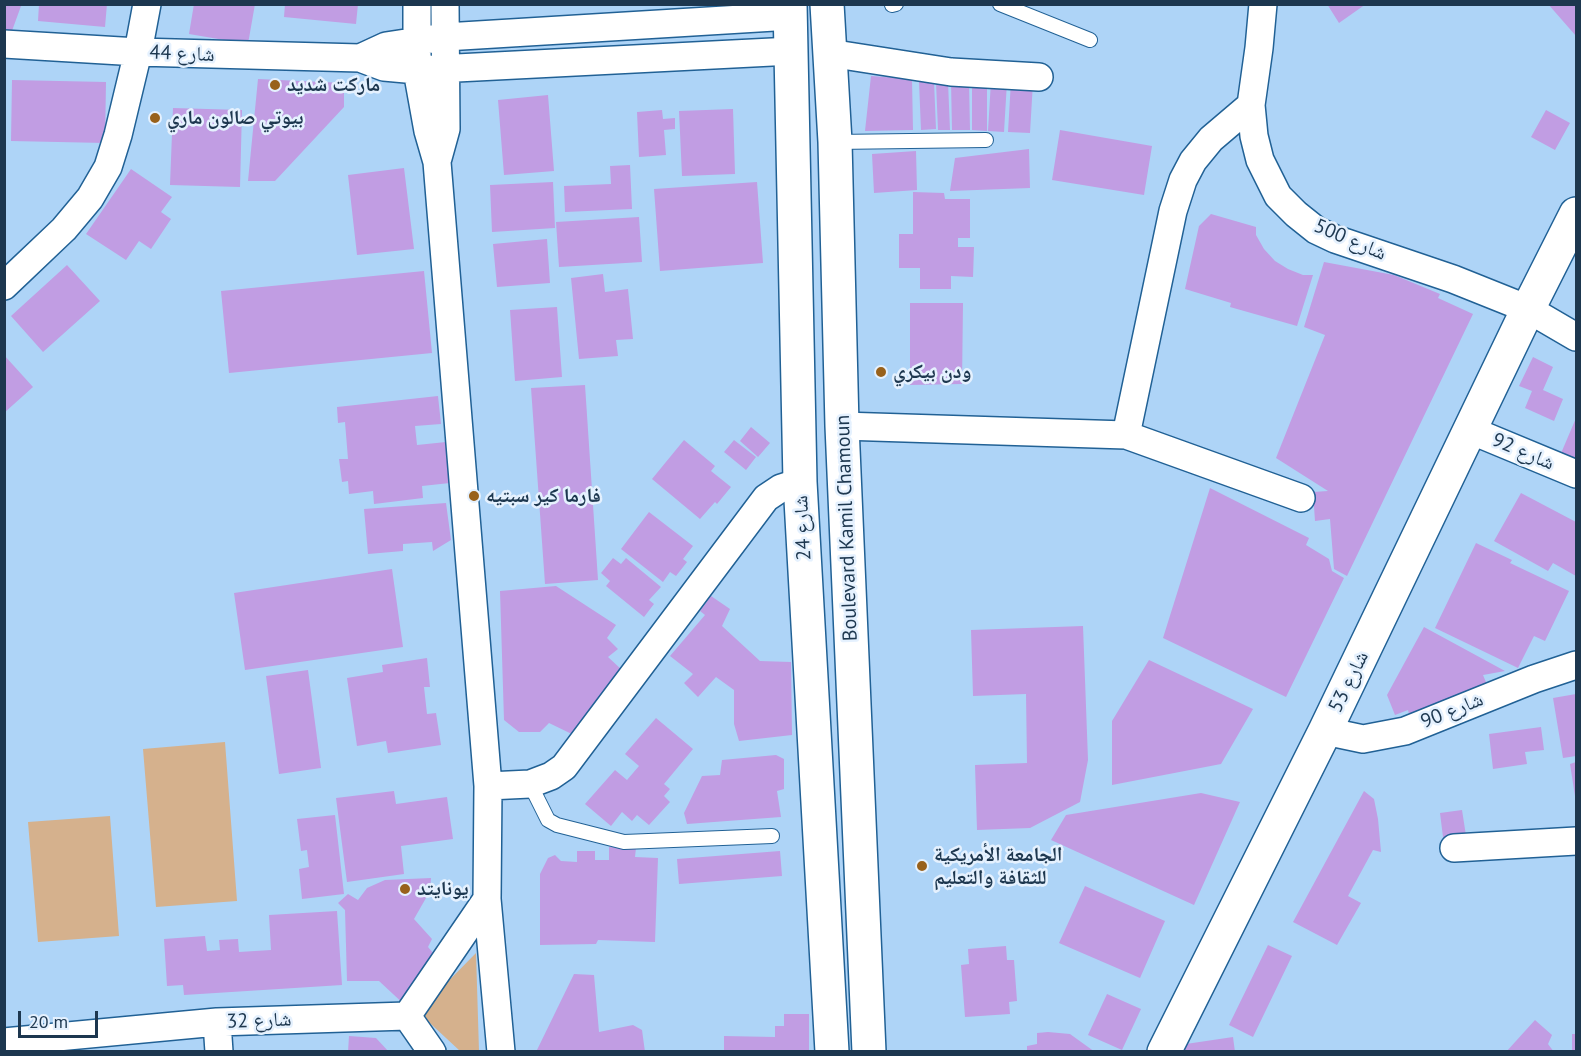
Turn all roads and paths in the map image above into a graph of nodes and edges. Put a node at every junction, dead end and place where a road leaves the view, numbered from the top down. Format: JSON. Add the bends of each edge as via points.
{"nodes":[{"id":1,"x":147,"y":4,"type":"edge"},
{"id":2,"x":417,"y":4,"type":"edge"},
{"id":3,"x":445,"y":4,"type":"edge"},
{"id":4,"x":827,"y":4,"type":"edge"},
{"id":5,"x":1263,"y":4,"type":"edge"},
{"id":6,"x":1005,"y":5,"type":"edge"},
{"id":7,"x":790,"y":10,"type":"edge"},
{"id":8,"x":445,"y":37,"type":"junction"},
{"id":9,"x":1090,"y":40,"type":"dead end"},
{"id":10,"x":417,"y":42,"type":"junction"},
{"id":11,"x":4,"y":45,"type":"edge"},
{"id":12,"x":792,"y":51,"type":"junction"},
{"id":13,"x":138,"y":52,"type":"junction"},
{"id":14,"x":829,"y":52,"type":"junction"},
{"id":15,"x":360,"y":58,"type":"junction"},
{"id":16,"x":417,"y":69,"type":"junction"},
{"id":17,"x":447,"y":69,"type":"junction"},
{"id":18,"x":1039,"y":77,"type":"dead end"},
{"id":19,"x":1251,"y":105,"type":"junction"},
{"id":20,"x":986,"y":140,"type":"dead end"},
{"id":21,"x":835,"y":142,"type":"junction"},
{"id":22,"x":437,"y":162,"type":"junction"},
{"id":23,"x":1576,"y":214,"type":"edge"},
{"id":24,"x":4,"y":286,"type":"edge"},
{"id":25,"x":1528,"y":309,"type":"junction"},
{"id":26,"x":1576,"y":337,"type":"edge"},
{"id":27,"x":842,"y":426,"type":"junction"},
{"id":28,"x":1470,"y":430,"type":"junction"},
{"id":29,"x":1126,"y":435,"type":"junction"},
{"id":30,"x":1576,"y":474,"type":"edge"},
{"id":31,"x":800,"y":482,"type":"junction"},
{"id":32,"x":1301,"y":498,"type":"dead end"},
{"id":33,"x":1576,"y":665,"type":"edge"},
{"id":34,"x":1325,"y":731,"type":"junction"},
{"id":35,"x":856,"y":732,"type":"junction"},
{"id":36,"x":530,"y":784,"type":"junction"},
{"id":37,"x":488,"y":786,"type":"junction"},
{"id":38,"x":772,"y":836,"type":"dead end"},
{"id":39,"x":1576,"y":841,"type":"edge"},
{"id":40,"x":1454,"y":848,"type":"dead end"},
{"id":41,"x":487,"y":899,"type":"junction"},
{"id":42,"x":407,"y":1016,"type":"junction"},
{"id":43,"x":217,"y":1022,"type":"junction"},
{"id":44,"x":4,"y":1042,"type":"edge"},
{"id":45,"x":219,"y":1052,"type":"edge"},
{"id":46,"x":432,"y":1052,"type":"edge"},
{"id":47,"x":501,"y":1052,"type":"edge"},
{"id":48,"x":832,"y":1052,"type":"edge"},
{"id":49,"x":869,"y":1052,"type":"edge"},
{"id":50,"x":1164,"y":1052,"type":"edge"}],
"edges":[{"from":1,"to":13,"type":"street"},
{"from":2,"to":10,"type":"street"},
{"from":3,"to":8,"type":"street"},
{"from":4,"to":14,"type":"main road","name":"Boulevard Kamil Chamoun"},
{"from":5,"to":19,"type":"street","name":"شارع 500"},
{"from":6,"to":9,"type":"lane"},
{"from":7,"to":8,"type":"street"},
{"from":7,"to":12,"type":"main road","name":"شارع 24"},
{"from":8,"to":10,"type":"street"},
{"from":8,"to":17,"type":"street"},
{"from":10,"to":15,"type":"street","via":[[386,46]]},
{"from":10,"to":16,"type":"street"},
{"from":11,"to":13,"type":"street","name":"شارع 44"},
{"from":12,"to":17,"type":"street"},
{"from":12,"to":31,"type":"main road","name":"شارع 24"},
{"from":13,"to":15,"type":"street","name":"شارع 44"},
{"from":13,"to":24,"type":"street","via":[[118,135],[102,178],[64,230]]},
{"from":14,"to":18,"type":"street","via":[[951,72]]},
{"from":14,"to":21,"type":"main road","name":"Boulevard Kamil Chamoun"},
{"from":15,"to":16,"type":"street","via":[[384,67]]},
{"from":16,"to":17,"type":"street"},
{"from":16,"to":22,"type":"street"},
{"from":17,"to":22,"type":"street","via":[[446,129]]},
{"from":19,"to":25,"type":"street","name":"شارع 500","via":[[1254,136],[1269,182],[1278,196],[1316,230]]},
{"from":19,"to":29,"type":"street","via":[[1211,139],[1183,180]]},
{"from":20,"to":21,"type":"lane"},
{"from":21,"to":27,"type":"main road","name":"Boulevard Kamil Chamoun"},
{"from":22,"to":37,"type":"street"},
{"from":23,"to":25,"type":"main road","name":"شارع 53"},
{"from":25,"to":26,"type":"street","name":"شارع 500"},
{"from":25,"to":28,"type":"main road","name":"شارع 53"},
{"from":27,"to":29,"type":"street"},
{"from":27,"to":35,"type":"main road","name":"Boulevard Kamil Chamoun"},
{"from":28,"to":30,"type":"street","name":"شارع 92"},
{"from":28,"to":34,"type":"main road","name":"شارع 53"},
{"from":29,"to":32,"type":"street"},
{"from":31,"to":35,"type":"main road","via":[[821,496],[825,510],[836,690],[843,712]]},
{"from":31,"to":36,"type":"street","via":[[766,498],[564,767]]},
{"from":31,"to":48,"type":"main road","name":"شارع 24"},
{"from":33,"to":34,"type":"street","name":"شارع 90","via":[[1405,731],[1363,739]]},
{"from":34,"to":50,"type":"main road","name":"شارع 53"},
{"from":35,"to":49,"type":"main road","name":"Boulevard Kamil Chamoun"},
{"from":36,"to":37,"type":"street"},
{"from":36,"to":38,"type":"lane","via":[[548,820],[556,825],[624,842]]},
{"from":37,"to":41,"type":"street"},
{"from":39,"to":40,"type":"street"},
{"from":41,"to":42,"type":"street"},
{"from":41,"to":47,"type":"street"},
{"from":42,"to":43,"type":"street","name":"شارع 32"},
{"from":42,"to":46,"type":"street"},
{"from":43,"to":44,"type":"street","name":"شارع 32"},
{"from":43,"to":45,"type":"street"}]}
